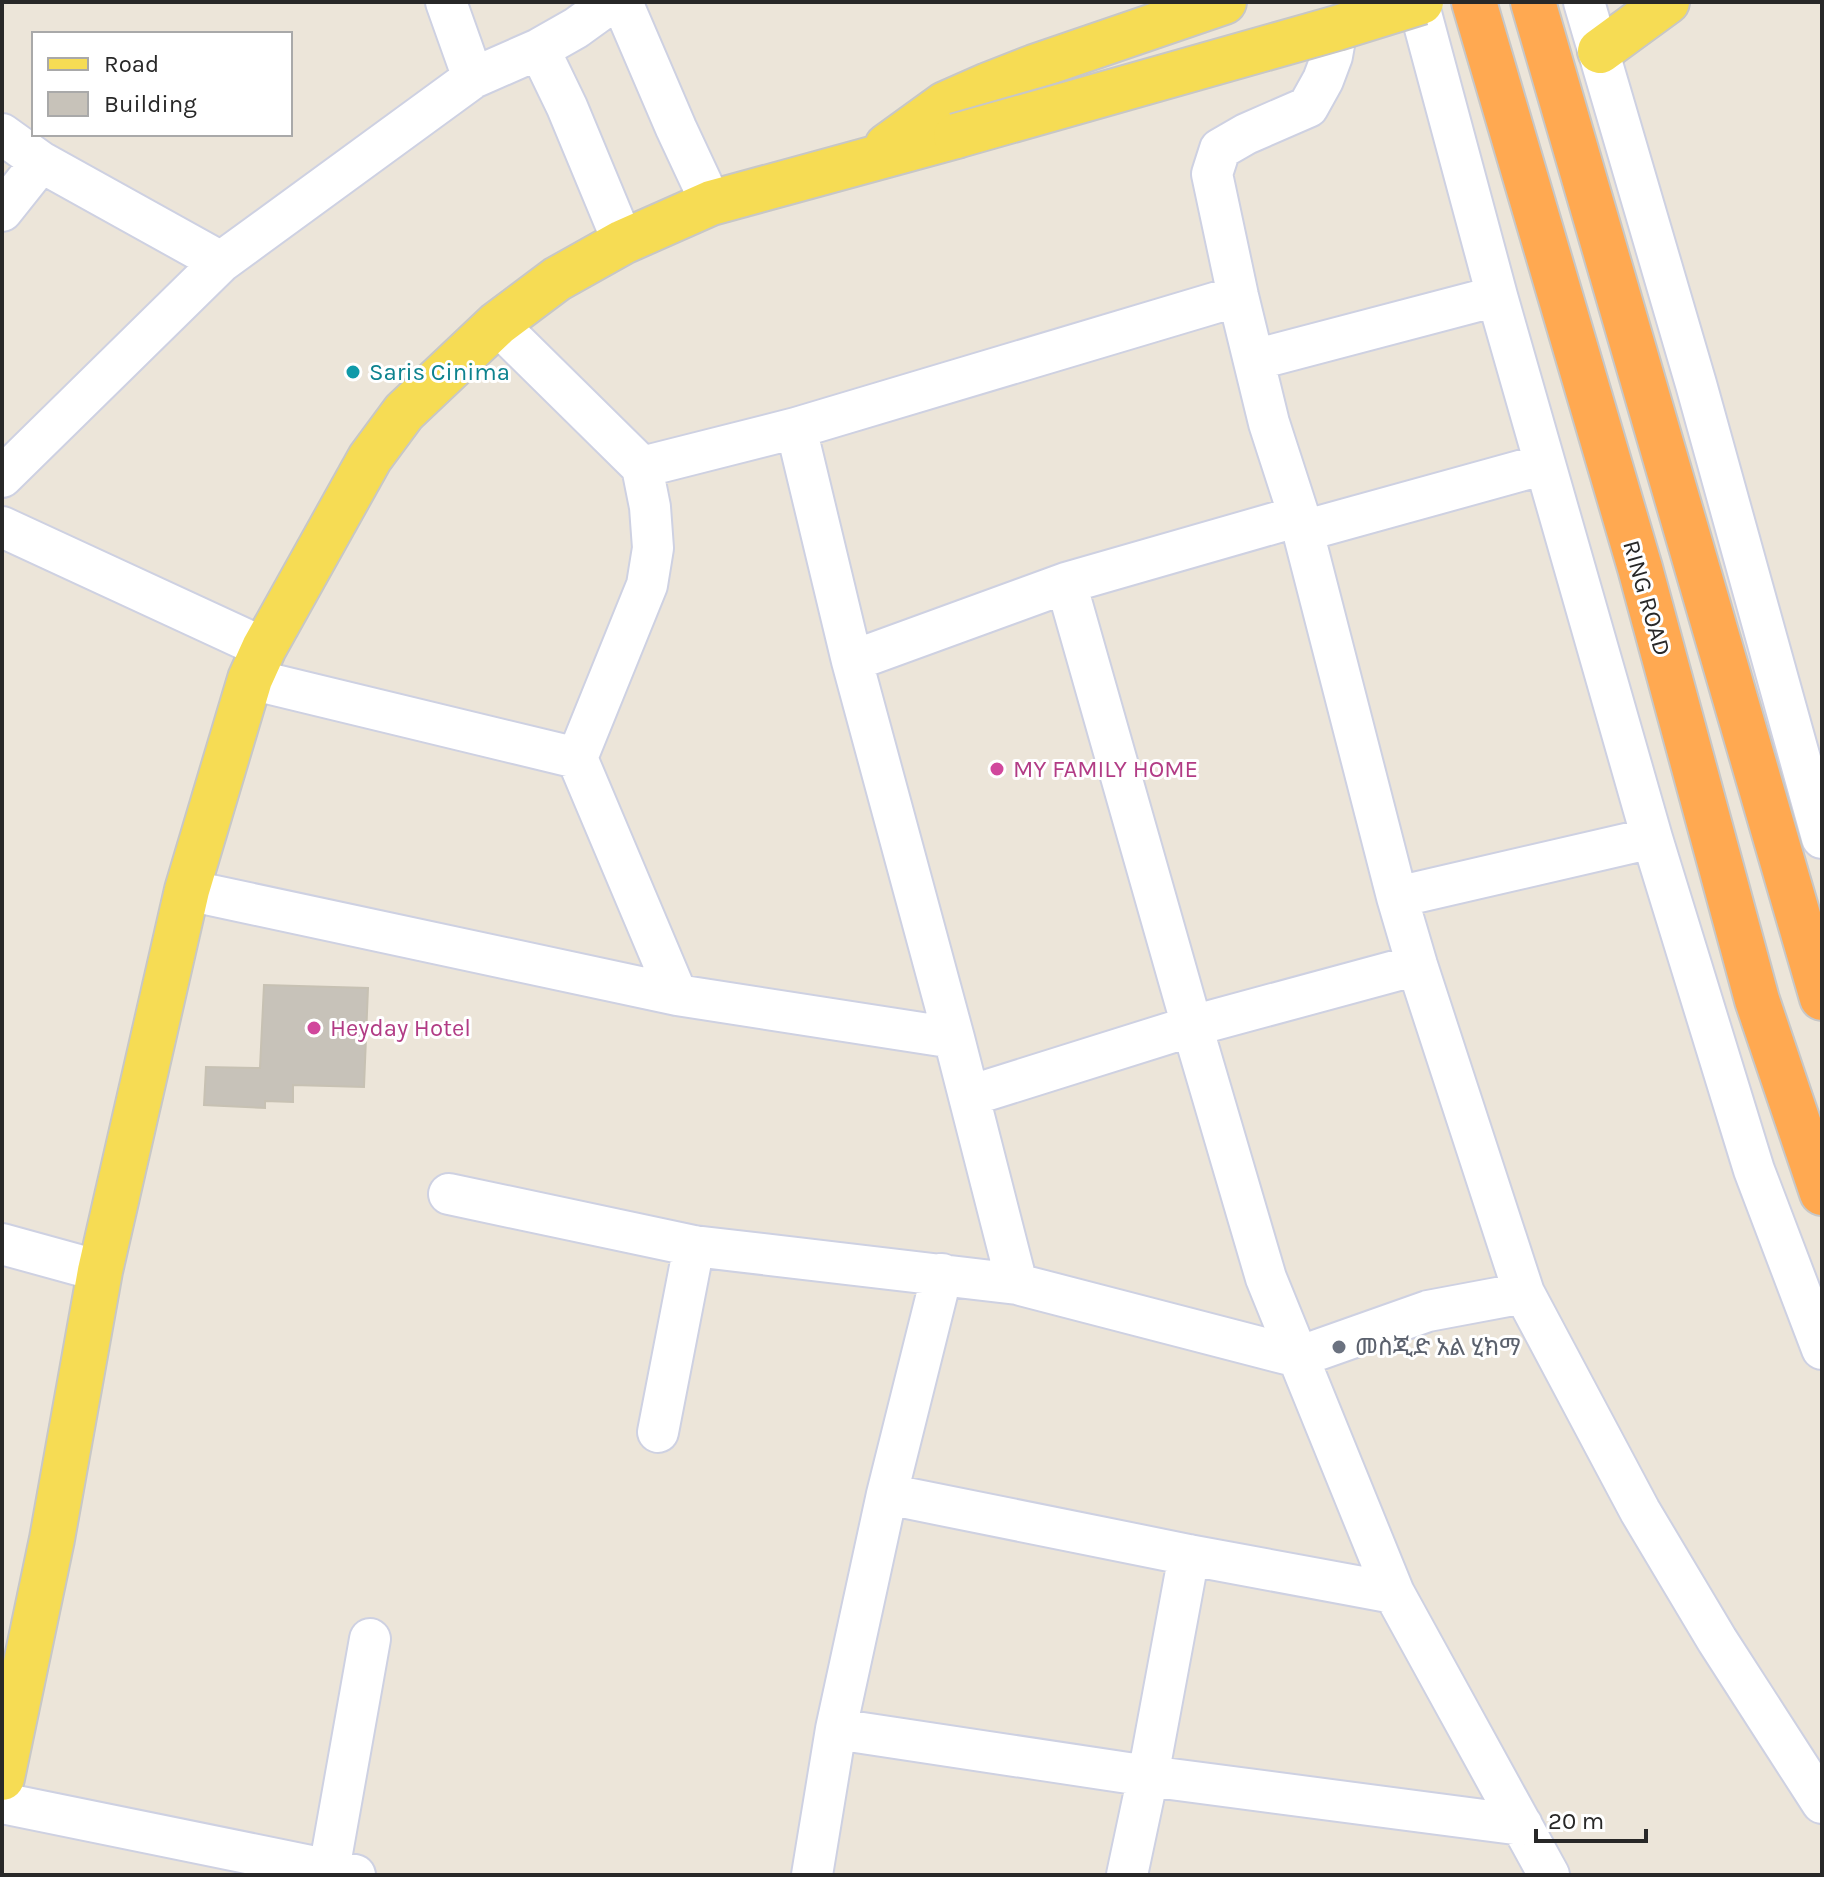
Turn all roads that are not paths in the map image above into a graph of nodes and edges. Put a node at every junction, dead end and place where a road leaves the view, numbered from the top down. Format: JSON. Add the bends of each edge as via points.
{"nodes":[{"id":1,"x":446,"y":2,"type":"edge"},
{"id":2,"x":612,"y":2,"type":"edge"},
{"id":3,"x":622,"y":2,"type":"edge"},
{"id":4,"x":1224,"y":2,"type":"edge"},
{"id":5,"x":1419,"y":2,"type":"edge"},
{"id":6,"x":1474,"y":2,"type":"edge"},
{"id":7,"x":1533,"y":2,"type":"edge"},
{"id":8,"x":1584,"y":2,"type":"edge"},
{"id":9,"x":1667,"y":2,"type":"edge"},
{"id":10,"x":1337,"y":28,"type":"junction"},
{"id":11,"x":539,"y":49,"type":"junction"},
{"id":12,"x":1600,"y":51,"type":"junction"},
{"id":13,"x":473,"y":78,"type":"junction"},
{"id":14,"x":2,"y":134,"type":"edge"},
{"id":15,"x":870,"y":160,"type":"junction"},
{"id":16,"x":41,"y":162,"type":"junction"},
{"id":17,"x":711,"y":203,"type":"junction"},
{"id":18,"x":2,"y":211,"type":"edge"},
{"id":19,"x":623,"y":242,"type":"junction"},
{"id":20,"x":221,"y":262,"type":"junction"},
{"id":21,"x":1238,"y":296,"type":"junction"},
{"id":22,"x":1497,"y":296,"type":"junction"},
{"id":23,"x":497,"y":324,"type":"junction"},
{"id":24,"x":1254,"y":360,"type":"junction"},
{"id":25,"x":796,"y":428,"type":"junction"},
{"id":26,"x":1545,"y":464,"type":"junction"},
{"id":27,"x":642,"y":467,"type":"junction"},
{"id":28,"x":2,"y":477,"type":"edge"},
{"id":29,"x":1301,"y":524,"type":"junction"},
{"id":30,"x":2,"y":527,"type":"edge"},
{"id":31,"x":1066,"y":583,"type":"junction"},
{"id":32,"x":852,"y":661,"type":"junction"},
{"id":33,"x":257,"y":663,"type":"junction"},
{"id":34,"x":577,"y":758,"type":"junction"},
{"id":35,"x":1652,"y":838,"type":"junction"},
{"id":36,"x":1822,"y":838,"type":"edge"},
{"id":37,"x":187,"y":890,"type":"junction"},
{"id":38,"x":1397,"y":897,"type":"junction"},
{"id":39,"x":1417,"y":965,"type":"junction"},
{"id":40,"x":677,"y":995,"type":"junction"},
{"id":41,"x":1822,"y":998,"type":"edge"},
{"id":42,"x":1192,"y":1026,"type":"junction"},
{"id":43,"x":954,"y":1038,"type":"junction"},
{"id":44,"x":969,"y":1096,"type":"junction"},
{"id":45,"x":1822,"y":1193,"type":"edge"},
{"id":46,"x":449,"y":1194,"type":"dead end"},
{"id":47,"x":2,"y":1244,"type":"edge"},
{"id":48,"x":694,"y":1246,"type":"junction"},
{"id":49,"x":100,"y":1271,"type":"junction"},
{"id":50,"x":942,"y":1274,"type":"junction"},
{"id":51,"x":1017,"y":1284,"type":"junction"},
{"id":52,"x":1524,"y":1293,"type":"junction"},
{"id":53,"x":1822,"y":1349,"type":"edge"},
{"id":54,"x":1298,"y":1357,"type":"junction"},
{"id":55,"x":658,"y":1432,"type":"dead end"},
{"id":56,"x":887,"y":1494,"type":"junction"},
{"id":57,"x":1189,"y":1555,"type":"junction"},
{"id":58,"x":1394,"y":1593,"type":"junction"},
{"id":59,"x":370,"y":1639,"type":"dead end"},
{"id":60,"x":836,"y":1729,"type":"junction"},
{"id":61,"x":1148,"y":1776,"type":"junction"},
{"id":62,"x":2,"y":1778,"type":"edge"},
{"id":63,"x":2,"y":1803,"type":"edge"},
{"id":64,"x":1822,"y":1803,"type":"edge"},
{"id":65,"x":1522,"y":1825,"type":"junction"},
{"id":66,"x":342,"y":1872,"type":"edge"},
{"id":67,"x":812,"y":1875,"type":"edge"},
{"id":68,"x":1127,"y":1875,"type":"edge"},
{"id":69,"x":1549,"y":1875,"type":"edge"}],
"edges":[{"from":1,"to":13,"type":"street"},
{"from":2,"to":11,"type":"street"},
{"from":3,"to":17,"type":"street"},
{"from":4,"to":15,"type":"main road","via":[[1034,67],[945,104]]},
{"from":5,"to":10,"type":"main road","bridge":true},
{"from":5,"to":22,"type":"street"},
{"from":6,"to":45,"type":"highway","name":"RING ROAD","via":[[1640,568],[1757,1000]]},
{"from":7,"to":41,"type":"highway"},
{"from":8,"to":12,"type":"street"},
{"from":9,"to":12,"type":"main road"},
{"from":10,"to":15,"type":"main road","bridge":true},
{"from":10,"to":21,"type":"street","via":[[1332,56],[1308,107],[1220,149],[1212,174]]},
{"from":11,"to":13,"type":"street"},
{"from":11,"to":19,"type":"street"},
{"from":12,"to":36,"type":"street"},
{"from":13,"to":20,"type":"street"},
{"from":14,"to":16,"type":"street"},
{"from":15,"to":17,"type":"main road"},
{"from":16,"to":18,"type":"street"},
{"from":16,"to":20,"type":"street"},
{"from":17,"to":19,"type":"main road"},
{"from":19,"to":23,"type":"main road","via":[[557,279]]},
{"from":20,"to":28,"type":"street"},
{"from":21,"to":24,"type":"street"},
{"from":21,"to":25,"type":"street"},
{"from":22,"to":24,"type":"street"},
{"from":22,"to":26,"type":"street"},
{"from":23,"to":27,"type":"street"},
{"from":23,"to":33,"type":"main road","via":[[404,412],[370,458]]},
{"from":24,"to":29,"type":"street"},
{"from":25,"to":27,"type":"street"},
{"from":25,"to":32,"type":"street"},
{"from":26,"to":29,"type":"street"},
{"from":26,"to":35,"type":"street"},
{"from":27,"to":34,"type":"street","via":[[653,548],[647,585]]},
{"from":29,"to":31,"type":"street"},
{"from":29,"to":38,"type":"street"},
{"from":30,"to":33,"type":"street"},
{"from":31,"to":32,"type":"street"},
{"from":31,"to":42,"type":"street"},
{"from":32,"to":43,"type":"street"},
{"from":33,"to":34,"type":"street"},
{"from":33,"to":37,"type":"main road"},
{"from":34,"to":40,"type":"street"},
{"from":35,"to":38,"type":"street"},
{"from":35,"to":53,"type":"street","via":[[1754,1170]]},
{"from":37,"to":40,"type":"street"},
{"from":37,"to":49,"type":"main road"},
{"from":38,"to":39,"type":"street"},
{"from":39,"to":42,"type":"street"},
{"from":39,"to":52,"type":"street"},
{"from":40,"to":43,"type":"street"},
{"from":42,"to":44,"type":"street"},
{"from":42,"to":54,"type":"street","via":[[1266,1278]]},
{"from":43,"to":44,"type":"street"},
{"from":44,"to":51,"type":"street"},
{"from":46,"to":48,"type":"street"},
{"from":47,"to":49,"type":"street"},
{"from":48,"to":50,"type":"street"},
{"from":48,"to":55,"type":"street"},
{"from":49,"to":62,"type":"main road"},
{"from":50,"to":51,"type":"street"},
{"from":50,"to":56,"type":"street"},
{"from":51,"to":54,"type":"street"},
{"from":52,"to":54,"type":"street","via":[[1428,1311]]},
{"from":52,"to":64,"type":"street","via":[[1640,1511]]},
{"from":54,"to":58,"type":"street"},
{"from":56,"to":57,"type":"street"},
{"from":56,"to":60,"type":"street"},
{"from":57,"to":58,"type":"street"},
{"from":57,"to":61,"type":"street"},
{"from":58,"to":65,"type":"street"},
{"from":59,"to":66,"type":"street"},
{"from":60,"to":61,"type":"street"},
{"from":60,"to":67,"type":"street"},
{"from":61,"to":65,"type":"street"},
{"from":61,"to":68,"type":"street"},
{"from":63,"to":66,"type":"street"},
{"from":65,"to":69,"type":"street"}]}
